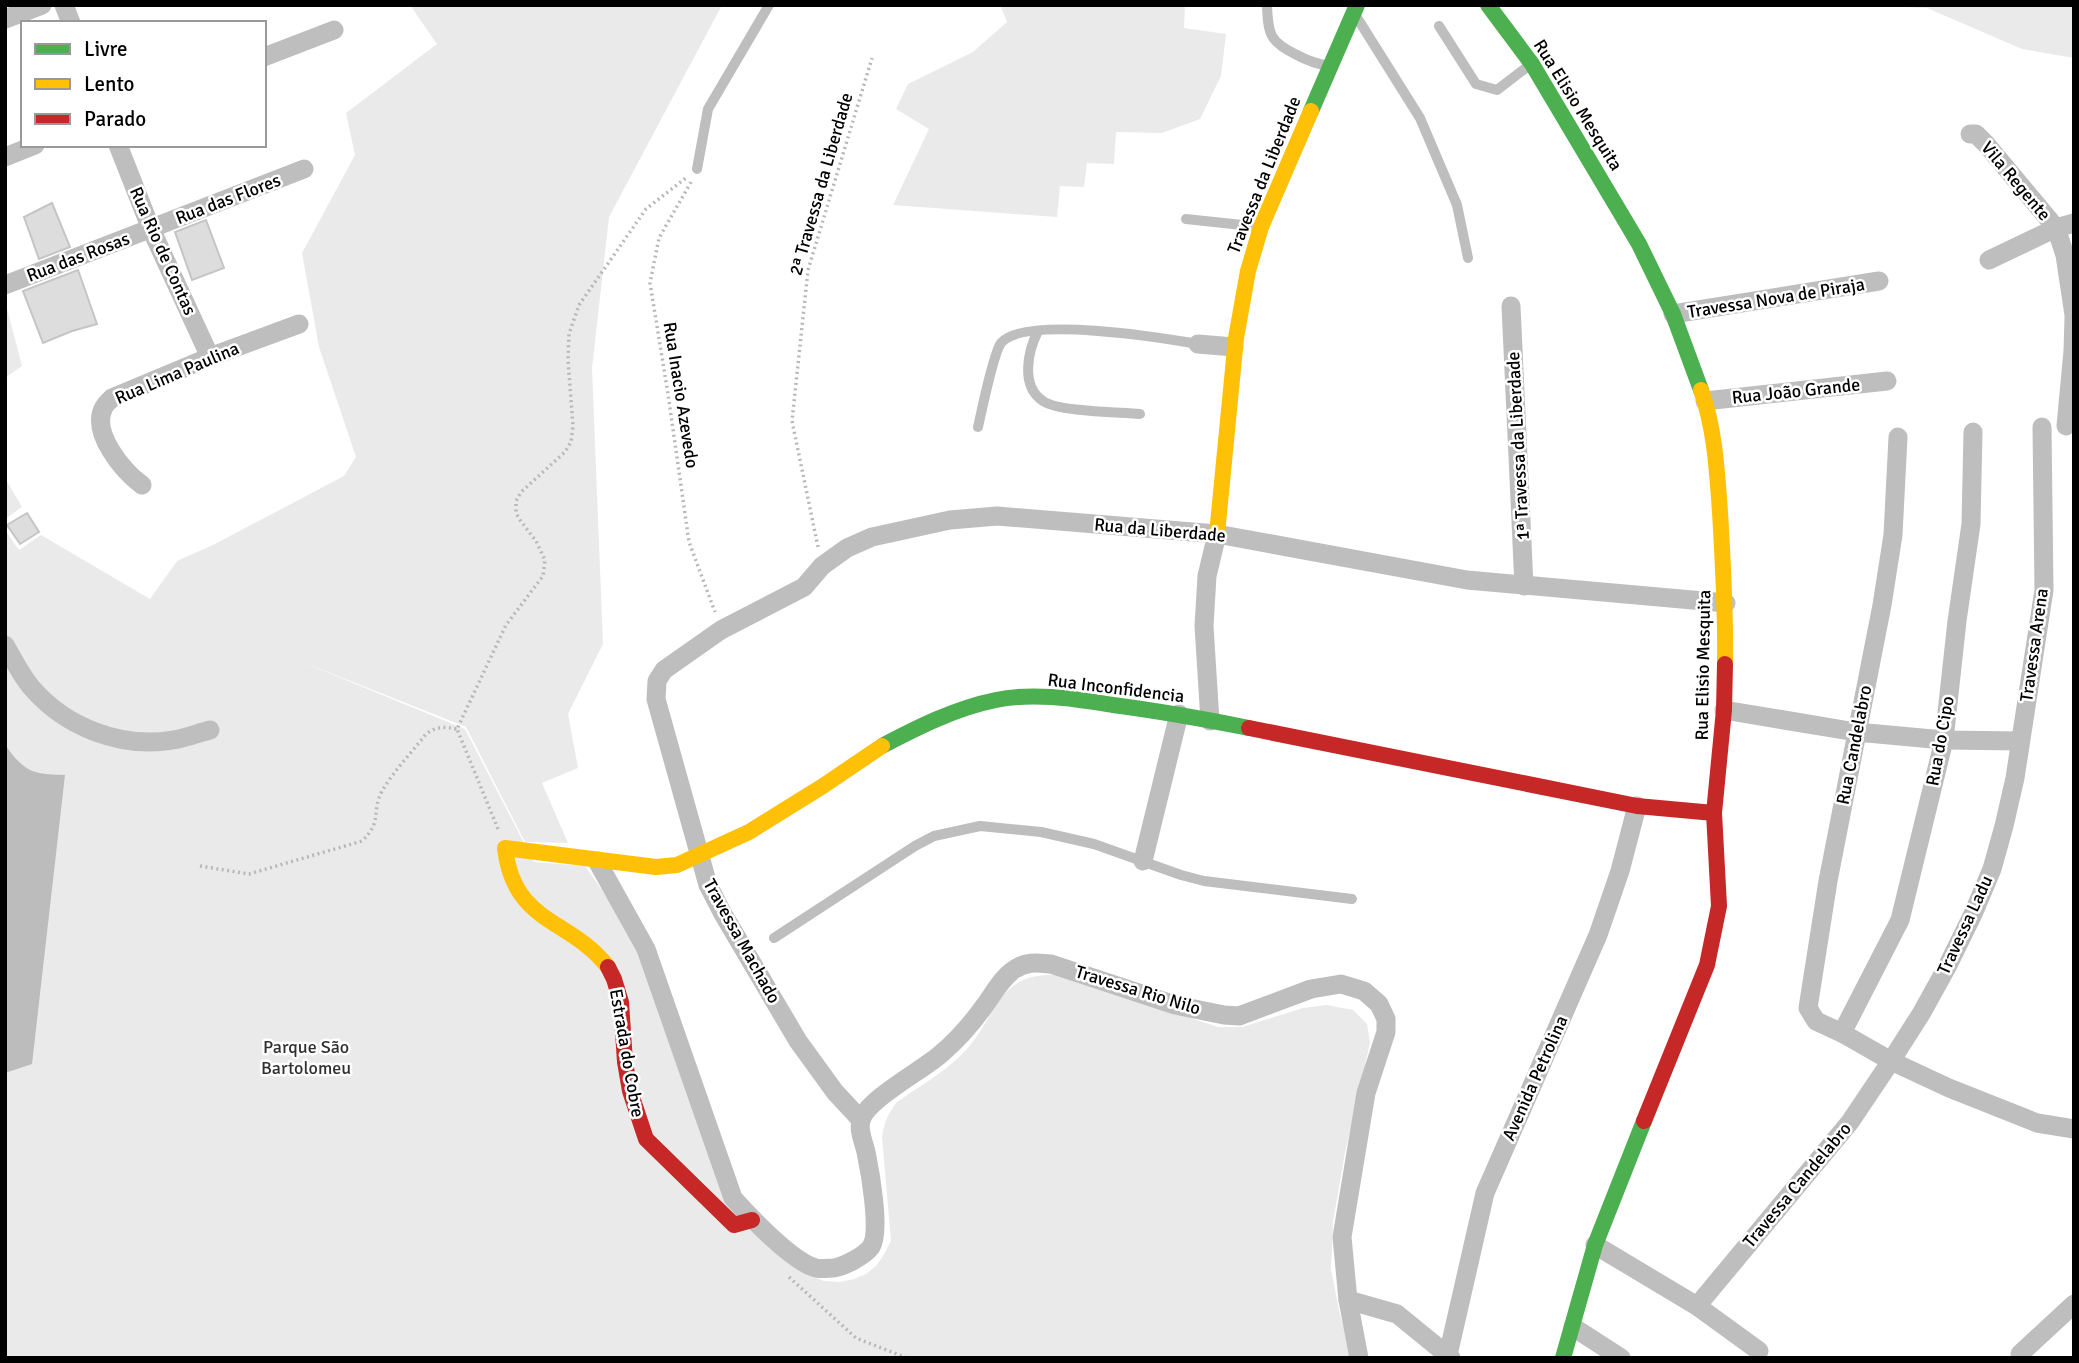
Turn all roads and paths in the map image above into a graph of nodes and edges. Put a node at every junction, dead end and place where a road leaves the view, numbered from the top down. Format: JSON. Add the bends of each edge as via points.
{"nodes":[{"id":1,"x":42,"y":5,"type":"edge"},
{"id":2,"x":769,"y":5,"type":"edge"},
{"id":3,"x":1267,"y":5,"type":"edge"},
{"id":4,"x":1488,"y":5,"type":"edge"},
{"id":5,"x":1355,"y":9,"type":"edge"},
{"id":6,"x":5,"y":19,"type":"edge"},
{"id":7,"x":1439,"y":26,"type":"dead end"},
{"id":8,"x":334,"y":30,"type":"dead end"},
{"id":9,"x":266,"y":56,"type":"edge"},
{"id":10,"x":872,"y":58,"type":"dead end"},
{"id":11,"x":1532,"y":64,"type":"junction"},
{"id":12,"x":1330,"y":66,"type":"junction"},
{"id":13,"x":1970,"y":134,"type":"dead end"},
{"id":14,"x":31,"y":147,"type":"edge"},
{"id":15,"x":119,"y":147,"type":"edge"},
{"id":16,"x":5,"y":157,"type":"edge"},
{"id":17,"x":304,"y":169,"type":"dead end"},
{"id":18,"x":697,"y":169,"type":"junction"},
{"id":19,"x":1185,"y":219,"type":"dead end"},
{"id":20,"x":2065,"y":226,"type":"edge"},
{"id":21,"x":1261,"y":228,"type":"junction"},
{"id":22,"x":151,"y":229,"type":"junction"},
{"id":23,"x":1468,"y":258,"type":"dead end"},
{"id":24,"x":1989,"y":261,"type":"dead end"},
{"id":25,"x":1879,"y":281,"type":"dead end"},
{"id":26,"x":5,"y":285,"type":"edge"},
{"id":27,"x":1511,"y":306,"type":"dead end"},
{"id":28,"x":1673,"y":314,"type":"junction"},
{"id":29,"x":2074,"y":317,"type":"edge"},
{"id":30,"x":299,"y":324,"type":"dead end"},
{"id":31,"x":1038,"y":331,"type":"junction"},
{"id":32,"x":1198,"y":344,"type":"joint"},
{"id":33,"x":1234,"y":347,"type":"junction"},
{"id":34,"x":210,"y":357,"type":"junction"},
{"id":35,"x":1888,"y":381,"type":"dead end"},
{"id":36,"x":1705,"y":401,"type":"junction"},
{"id":37,"x":1140,"y":414,"type":"dead end"},
{"id":38,"x":2066,"y":426,"type":"dead end"},
{"id":39,"x":978,"y":427,"type":"dead end"},
{"id":40,"x":2042,"y":427,"type":"dead end"},
{"id":41,"x":1973,"y":432,"type":"dead end"},
{"id":42,"x":1898,"y":438,"type":"dead end"},
{"id":43,"x":142,"y":485,"type":"dead end"},
{"id":44,"x":1217,"y":534,"type":"junction"},
{"id":45,"x":822,"y":566,"type":"junction"},
{"id":46,"x":1524,"y":586,"type":"junction"},
{"id":47,"x":1726,"y":603,"type":"junction"},
{"id":48,"x":721,"y":630,"type":"junction"},
{"id":49,"x":5,"y":646,"type":"edge"},
{"id":50,"x":656,"y":699,"type":"joint"},
{"id":51,"x":1724,"y":710,"type":"junction"},
{"id":52,"x":1179,"y":714,"type":"junction"},
{"id":53,"x":1210,"y":721,"type":"junction"},
{"id":54,"x":457,"y":729,"type":"junction"},
{"id":55,"x":210,"y":730,"type":"dead end"},
{"id":56,"x":1856,"y":733,"type":"junction"},
{"id":57,"x":1944,"y":740,"type":"junction"},
{"id":58,"x":2020,"y":741,"type":"junction"},
{"id":59,"x":2015,"y":778,"type":"joint"},
{"id":60,"x":1637,"y":806,"type":"junction"},
{"id":61,"x":1714,"y":813,"type":"junction"},
{"id":62,"x":505,"y":848,"type":"junction"},
{"id":63,"x":699,"y":856,"type":"junction"},
{"id":64,"x":597,"y":861,"type":"junction"},
{"id":65,"x":1143,"y":861,"type":"junction"},
{"id":66,"x":200,"y":866,"type":"dead end"},
{"id":67,"x":1352,"y":899,"type":"dead end"},
{"id":68,"x":774,"y":938,"type":"dead end"},
{"id":69,"x":1842,"y":1033,"type":"junction"},
{"id":70,"x":1891,"y":1061,"type":"junction"},
{"id":71,"x":860,"y":1120,"type":"junction"},
{"id":72,"x":2074,"y":1129,"type":"edge"},
{"id":73,"x":752,"y":1220,"type":"junction"},
{"id":74,"x":1595,"y":1245,"type":"junction"},
{"id":75,"x":780,"y":1269,"type":"dead end"},
{"id":76,"x":1348,"y":1300,"type":"junction"},
{"id":77,"x":2074,"y":1304,"type":"edge"},
{"id":78,"x":1697,"y":1306,"type":"junction"},
{"id":79,"x":1573,"y":1327,"type":"junction"},
{"id":80,"x":1759,"y":1351,"type":"dead end"},
{"id":81,"x":2020,"y":1354,"type":"dead end"},
{"id":82,"x":1449,"y":1356,"type":"edge"},
{"id":83,"x":907,"y":1358,"type":"edge"},
{"id":84,"x":1359,"y":1358,"type":"edge"},
{"id":85,"x":1563,"y":1358,"type":"edge"},
{"id":86,"x":1621,"y":1358,"type":"edge"}],
"edges":[{"from":1,"to":6,"type":"street"},
{"from":2,"to":18,"type":"lane","via":[[708,109]]},
{"from":3,"to":12,"type":"lane","via":[[1269,31],[1276,44]]},
{"from":4,"to":11,"type":"street","name":"Rua Elisio Mesquita"},
{"from":5,"to":12,"type":"street","name":"Travessa da Liberdade"},
{"from":5,"to":23,"type":"lane","via":[[1420,118],[1457,205]]},
{"from":7,"to":11,"type":"lane","via":[[1476,84],[1497,90]]},
{"from":8,"to":9,"type":"street"},
{"from":10,"to":45,"type":"path","name":"2ª Travessa da Liberdade","via":[[808,270],[792,421]]},
{"from":11,"to":28,"type":"street","name":"Rua Elisio Mesquita","via":[[1633,233]]},
{"from":12,"to":21,"type":"street","name":"Travessa da Liberdade"},
{"from":13,"to":20,"type":"street","name":"Vila Regente","via":[[1976,134]]},
{"from":14,"to":16,"type":"street"},
{"from":15,"to":22,"type":"street","name":"Rua Rio de Contas"},
{"from":17,"to":22,"type":"street","name":"Rua das Flores"},
{"from":18,"to":48,"type":"path","name":"Rua Inacio Azevedo","via":[[659,237],[650,283],[689,542]]},
{"from":18,"to":54,"type":"path","via":[[646,209],[579,305],[569,334],[571,442],[516,501],[516,513],[545,559],[543,576],[506,625]]},
{"from":19,"to":21,"type":"lane"},
{"from":20,"to":24,"type":"street"},
{"from":20,"to":29,"type":"street","name":"Vila Regente"},
{"from":21,"to":33,"type":"street","name":"Travessa da Liberdade","via":[[1244,282]]},
{"from":22,"to":26,"type":"street","name":"Rua das Rosas"},
{"from":22,"to":34,"type":"street","name":"Rua Rio de Contas"},
{"from":25,"to":28,"type":"street","name":"Travessa Nova de Piraja"},
{"from":27,"to":46,"type":"street","name":"1ª Travessa da Liberdade"},
{"from":28,"to":36,"type":"street","name":"Rua Elisio Mesquita"},
{"from":29,"to":38,"type":"street","name":"Vila Regente"},
{"from":30,"to":34,"type":"street","name":"Rua Lima Paulina"},
{"from":31,"to":32,"type":"lane","via":[[1097,331]]},
{"from":31,"to":37,"type":"lane","via":[[1028,359],[1029,377],[1033,391],[1043,401],[1057,407]]},
{"from":31,"to":39,"type":"lane","via":[[1012,335],[1002,343]]},
{"from":32,"to":33,"type":"street"},
{"from":33,"to":44,"type":"street","name":"Travessa da Liberdade"},
{"from":34,"to":43,"type":"street","name":"Rua Lima Paulina","via":[[123,392],[104,407],[101,418],[106,442],[123,469]]},
{"from":35,"to":36,"type":"street","name":"Rua João Grande"},
{"from":36,"to":47,"type":"street","name":"Rua Elisio Mesquita","via":[[1716,456]]},
{"from":40,"to":58,"type":"street","name":"Travessa Arena","via":[[2044,590]]},
{"from":41,"to":57,"type":"street","name":"Rua do Cipo","via":[[1971,524]]},
{"from":42,"to":56,"type":"street","name":"Rua Candelabro","via":[[1893,536]]},
{"from":44,"to":45,"type":"street","name":"Rua da Liberdade","via":[[997,516],[950,520],[872,537]]},
{"from":44,"to":46,"type":"street","name":"Rua da Liberdade","via":[[1467,580]]},
{"from":44,"to":53,"type":"street","via":[[1207,576],[1203,626]]},
{"from":45,"to":48,"type":"street","name":"Rua da Liberdade","via":[[804,587]]},
{"from":46,"to":47,"type":"street","name":"Rua da Liberdade"},
{"from":47,"to":51,"type":"street","name":"Rua Elisio Mesquita"},
{"from":48,"to":50,"type":"street","name":"Rua da Liberdade","via":[[664,670],[657,681]]},
{"from":49,"to":55,"type":"street","via":[[30,686],[49,705],[95,731],[120,740],[147,742]]},
{"from":50,"to":63,"type":"street","name":"Travessa Machado"},
{"from":51,"to":56,"type":"street"},
{"from":51,"to":61,"type":"street","name":"Rua Elisio Mesquita"},
{"from":52,"to":53,"type":"street","name":"Rua Inconfidencia"},
{"from":52,"to":63,"type":"street","name":"Rua Inconfidencia","via":[[1030,697],[954,713],[876,748],[749,832]]},
{"from":52,"to":65,"type":"street"},
{"from":53,"to":60,"type":"street","name":"Rua Inconfidencia"},
{"from":54,"to":62,"type":"path"},
{"from":54,"to":66,"type":"path","via":[[435,728],[426,734],[382,792],[373,831],[362,841],[249,874]]},
{"from":56,"to":57,"type":"street"},
{"from":56,"to":69,"type":"street","name":"Rua Candelabro","via":[[1808,1008],[1816,1021]]},
{"from":57,"to":58,"type":"street"},
{"from":57,"to":69,"type":"street","name":"Rua do Cipo","via":[[1900,920]]},
{"from":58,"to":59,"type":"street","name":"Travessa Arena"},
{"from":59,"to":70,"type":"street","name":"Travessa Ladu","via":[[1992,869],[1973,914]]},
{"from":60,"to":61,"type":"street","name":"Rua Inconfidencia"},
{"from":60,"to":82,"type":"street","name":"Avenida Petrolina","via":[[1598,935],[1485,1193]]},
{"from":61,"to":74,"type":"street","name":"Rua Elisio Mesquita","via":[[1719,906],[1707,965]]},
{"from":62,"to":64,"type":"street","name":"Rua Inconfidencia"},
{"from":62,"to":73,"type":"street","name":"Estrada do Cobre","via":[[520,898],[587,945],[607,965],[617,984],[625,1064],[646,1139],[734,1225]]},
{"from":63,"to":64,"type":"street","name":"Rua Inconfidencia","via":[[656,867]]},
{"from":63,"to":71,"type":"street","name":"Travessa Machado","via":[[723,914],[797,1041]]},
{"from":64,"to":73,"type":"street","via":[[646,949],[733,1198]]},
{"from":65,"to":67,"type":"lane","via":[[1204,881]]},
{"from":65,"to":68,"type":"lane","via":[[1041,832],[980,826],[934,836],[915,846]]},
{"from":69,"to":70,"type":"street","name":"Rua Candelabro"},
{"from":70,"to":72,"type":"street","name":"Rua Candelabro","via":[[2020,1117]]},
{"from":70,"to":78,"type":"street","name":"Travessa Candelabro","via":[[1850,1122]]},
{"from":71,"to":73,"type":"street","via":[[875,1219],[870,1247],[838,1267],[816,1269]]},
{"from":71,"to":76,"type":"street","name":"Travessa Rio Nilo","via":[[881,1097],[943,1052],[1009,974],[1031,962],[1051,964],[1175,1004],[1239,1016],[1311,989],[1341,984],[1364,991],[1387,1019],[1366,1093],[1342,1237]]},
{"from":74,"to":78,"type":"street"},
{"from":74,"to":79,"type":"street","name":"Rua Elisio Mesquita"},
{"from":75,"to":83,"type":"path","via":[[856,1338]]},
{"from":76,"to":82,"type":"street","via":[[1397,1314]]},
{"from":76,"to":84,"type":"street","name":"Travessa Rio Nilo"},
{"from":77,"to":81,"type":"street"},
{"from":78,"to":80,"type":"street"},
{"from":79,"to":85,"type":"street","name":"Rua Elisio Mesquita"},
{"from":79,"to":86,"type":"street"}]}
